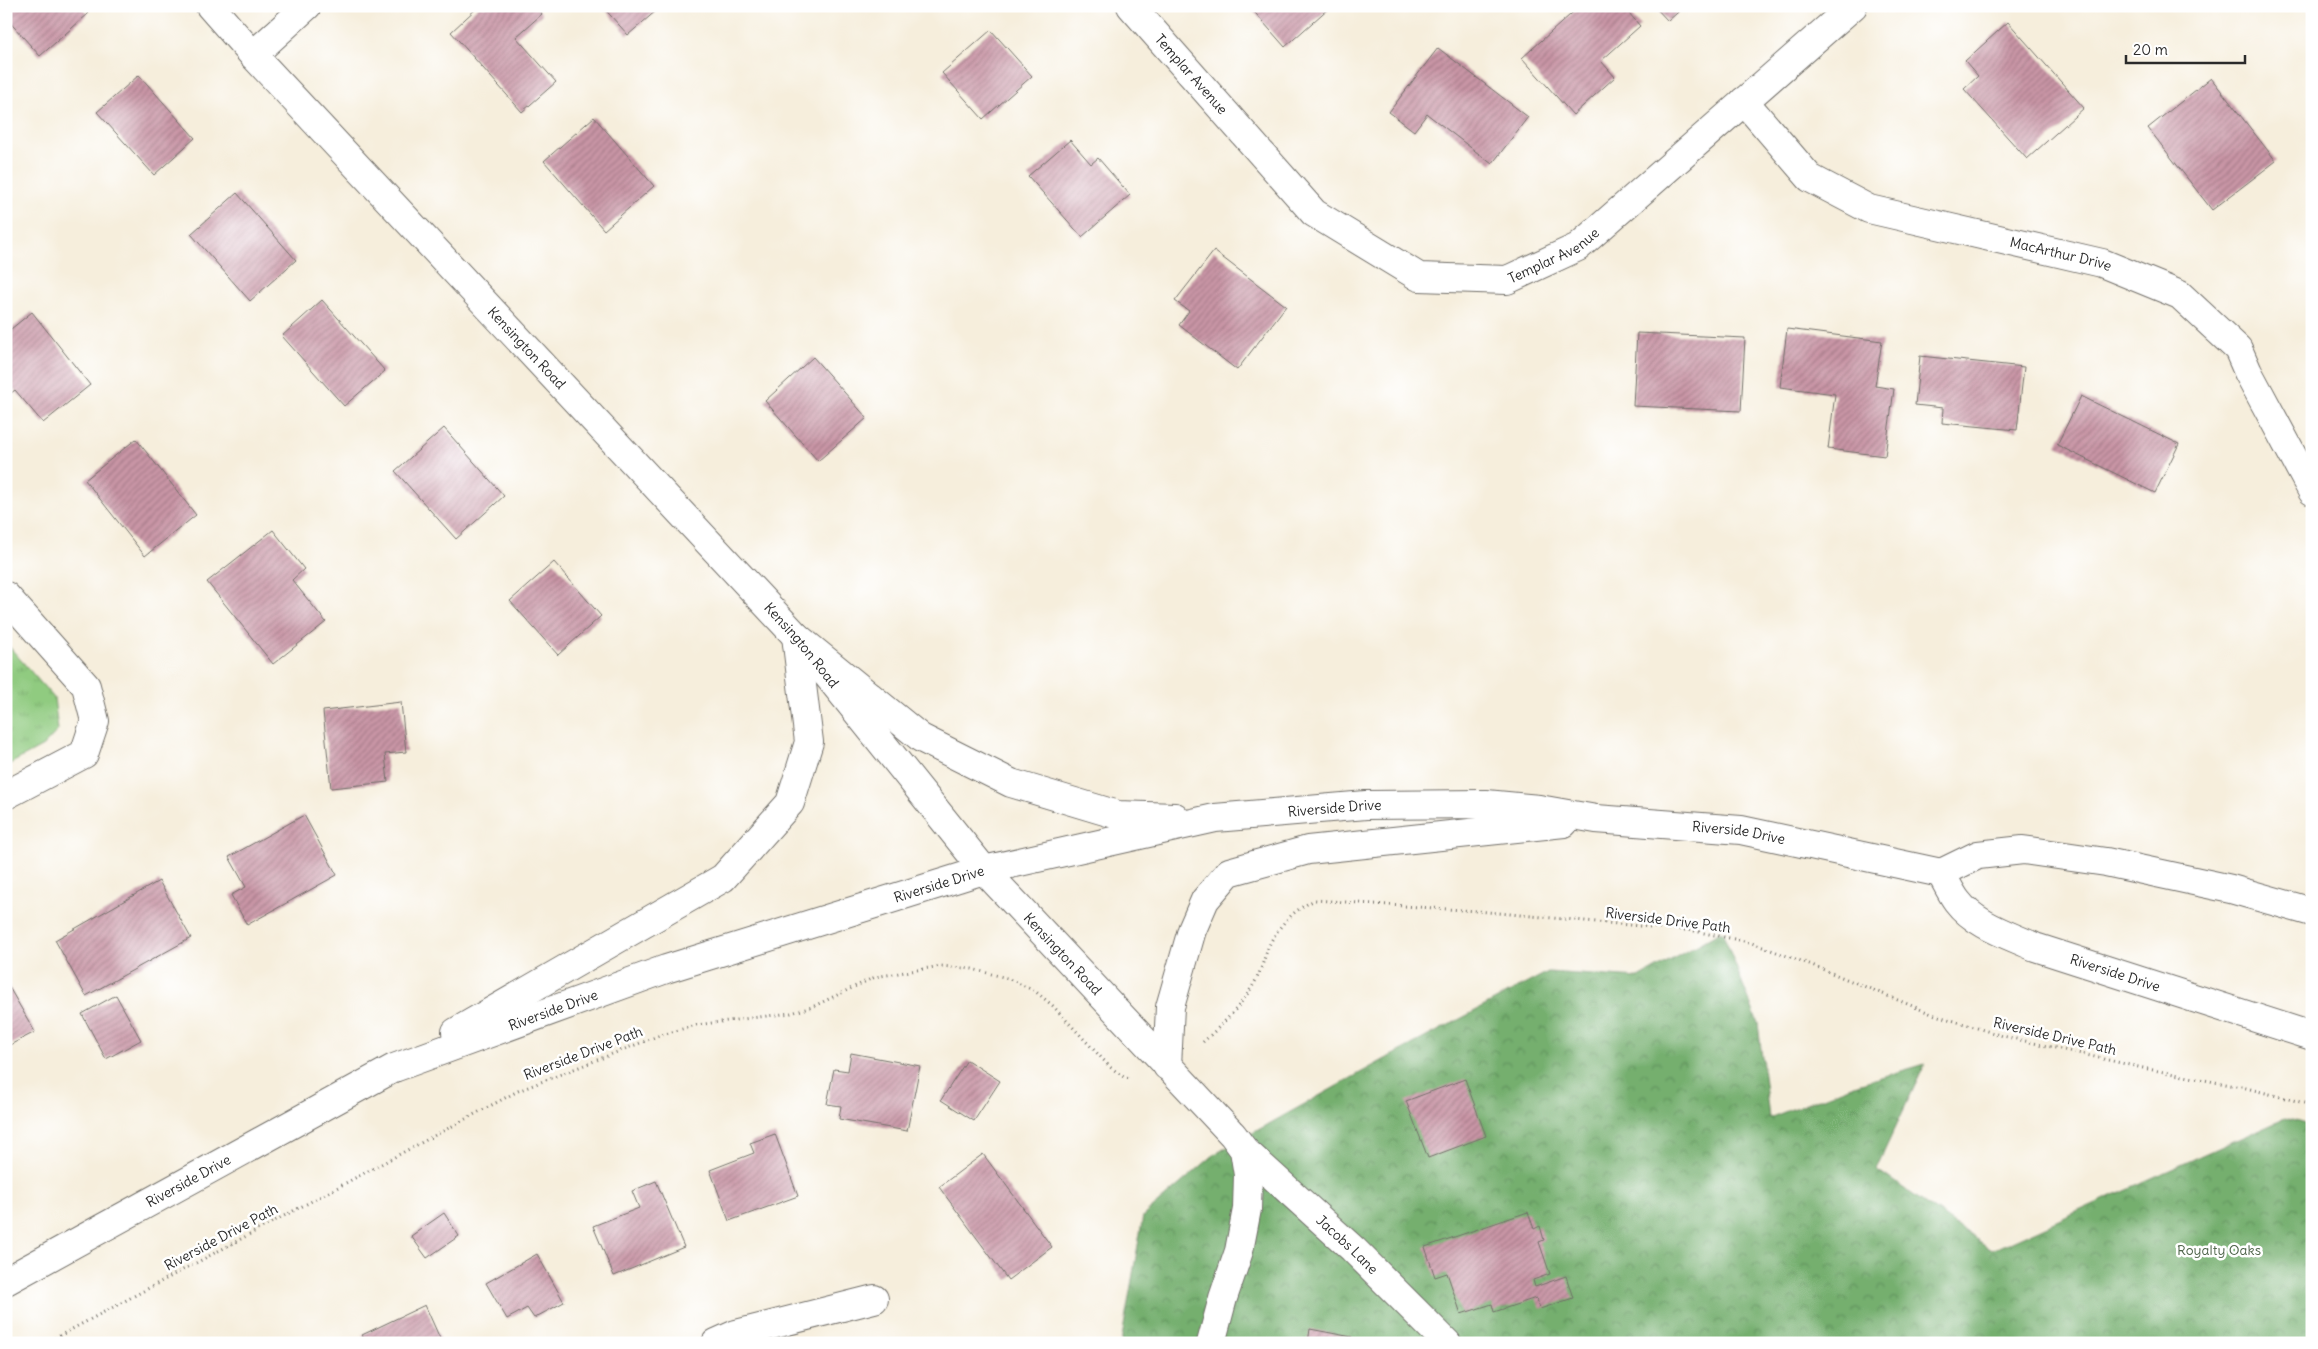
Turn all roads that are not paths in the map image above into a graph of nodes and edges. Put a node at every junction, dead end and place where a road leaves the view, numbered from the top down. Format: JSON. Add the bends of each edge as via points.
{"nodes":[{"id":1,"x":210,"y":6,"type":"edge"},
{"id":2,"x":307,"y":6,"type":"edge"},
{"id":3,"x":1131,"y":6,"type":"edge"},
{"id":4,"x":1853,"y":6,"type":"edge"},
{"id":5,"x":253,"y":55,"type":"junction"},
{"id":6,"x":1744,"y":101,"type":"junction"},
{"id":7,"x":2312,"y":491,"type":"edge"},
{"id":8,"x":6,"y":596,"type":"edge"},
{"id":9,"x":796,"y":636,"type":"junction"},
{"id":10,"x":6,"y":795,"type":"edge"},
{"id":11,"x":1215,"y":818,"type":"junction"},
{"id":12,"x":1596,"y":819,"type":"junction"},
{"id":13,"x":984,"y":870,"type":"junction"},
{"id":14,"x":1942,"y":873,"type":"junction"},
{"id":15,"x":2312,"y":912,"type":"edge"},
{"id":16,"x":2312,"y":1036,"type":"edge"},
{"id":17,"x":1167,"y":1066,"type":"junction"},
{"id":18,"x":394,"y":1068,"type":"junction"},
{"id":19,"x":1244,"y":1150,"type":"junction"},
{"id":20,"x":6,"y":1281,"type":"edge"},
{"id":21,"x":874,"y":1299,"type":"dead end"},
{"id":22,"x":716,"y":1343,"type":"edge"},
{"id":23,"x":1211,"y":1343,"type":"edge"},
{"id":24,"x":1447,"y":1343,"type":"edge"}],
"edges":[{"from":1,"to":5,"type":"main road","name":"Kensington Road"},
{"from":2,"to":5,"type":"main road"},
{"from":3,"to":6,"type":"main road","name":"Templar Avenue","via":[[1314,213],[1419,277],[1507,280],[1578,246]]},
{"from":4,"to":6,"type":"main road","name":"Templar Avenue"},
{"from":5,"to":9,"type":"main road","name":"Kensington Road"},
{"from":6,"to":7,"type":"main road","name":"MacArthur Drive","via":[[1810,178],[1869,209],[2102,262],[2180,295],[2238,349]]},
{"from":8,"to":10,"type":"main road","via":[[86,686],[95,721],[84,754]]},
{"from":9,"to":11,"type":"main road","via":[[921,738],[1011,783],[1118,815]]},
{"from":9,"to":13,"type":"main road","name":"Kensington Road"},
{"from":9,"to":18,"type":"main road","via":[[809,742],[790,802],[723,878]]},
{"from":11,"to":12,"type":"main road","name":"Riverside Drive","via":[[1426,803],[1486,804]]},
{"from":11,"to":13,"type":"main road","name":"Riverside Drive"},
{"from":12,"to":14,"type":"main road","name":"Riverside Drive","via":[[1741,830]]},
{"from":12,"to":17,"type":"main road","via":[[1308,850],[1229,872],[1205,900],[1192,930],[1170,1007]]},
{"from":13,"to":17,"type":"main road","name":"Kensington Road"},
{"from":13,"to":18,"type":"main road","name":"Riverside Drive","via":[[666,969]]},
{"from":14,"to":15,"type":"main road","via":[[1978,855],[2023,850],[2106,862],[2231,889]]},
{"from":14,"to":16,"type":"main road","name":"Riverside Drive","via":[[1957,902],[1974,918],[2035,947]]},
{"from":17,"to":19,"type":"main road","name":"Kensington Road"},
{"from":18,"to":20,"type":"main road","name":"Riverside Drive"},
{"from":19,"to":23,"type":"main road","name":"Kensington Road","via":[[1248,1209],[1239,1251]]},
{"from":19,"to":24,"type":"main road","name":"Jacobs Lane","via":[[1353,1249]]},
{"from":21,"to":22,"type":"main road","via":[[736,1334]]}]}
